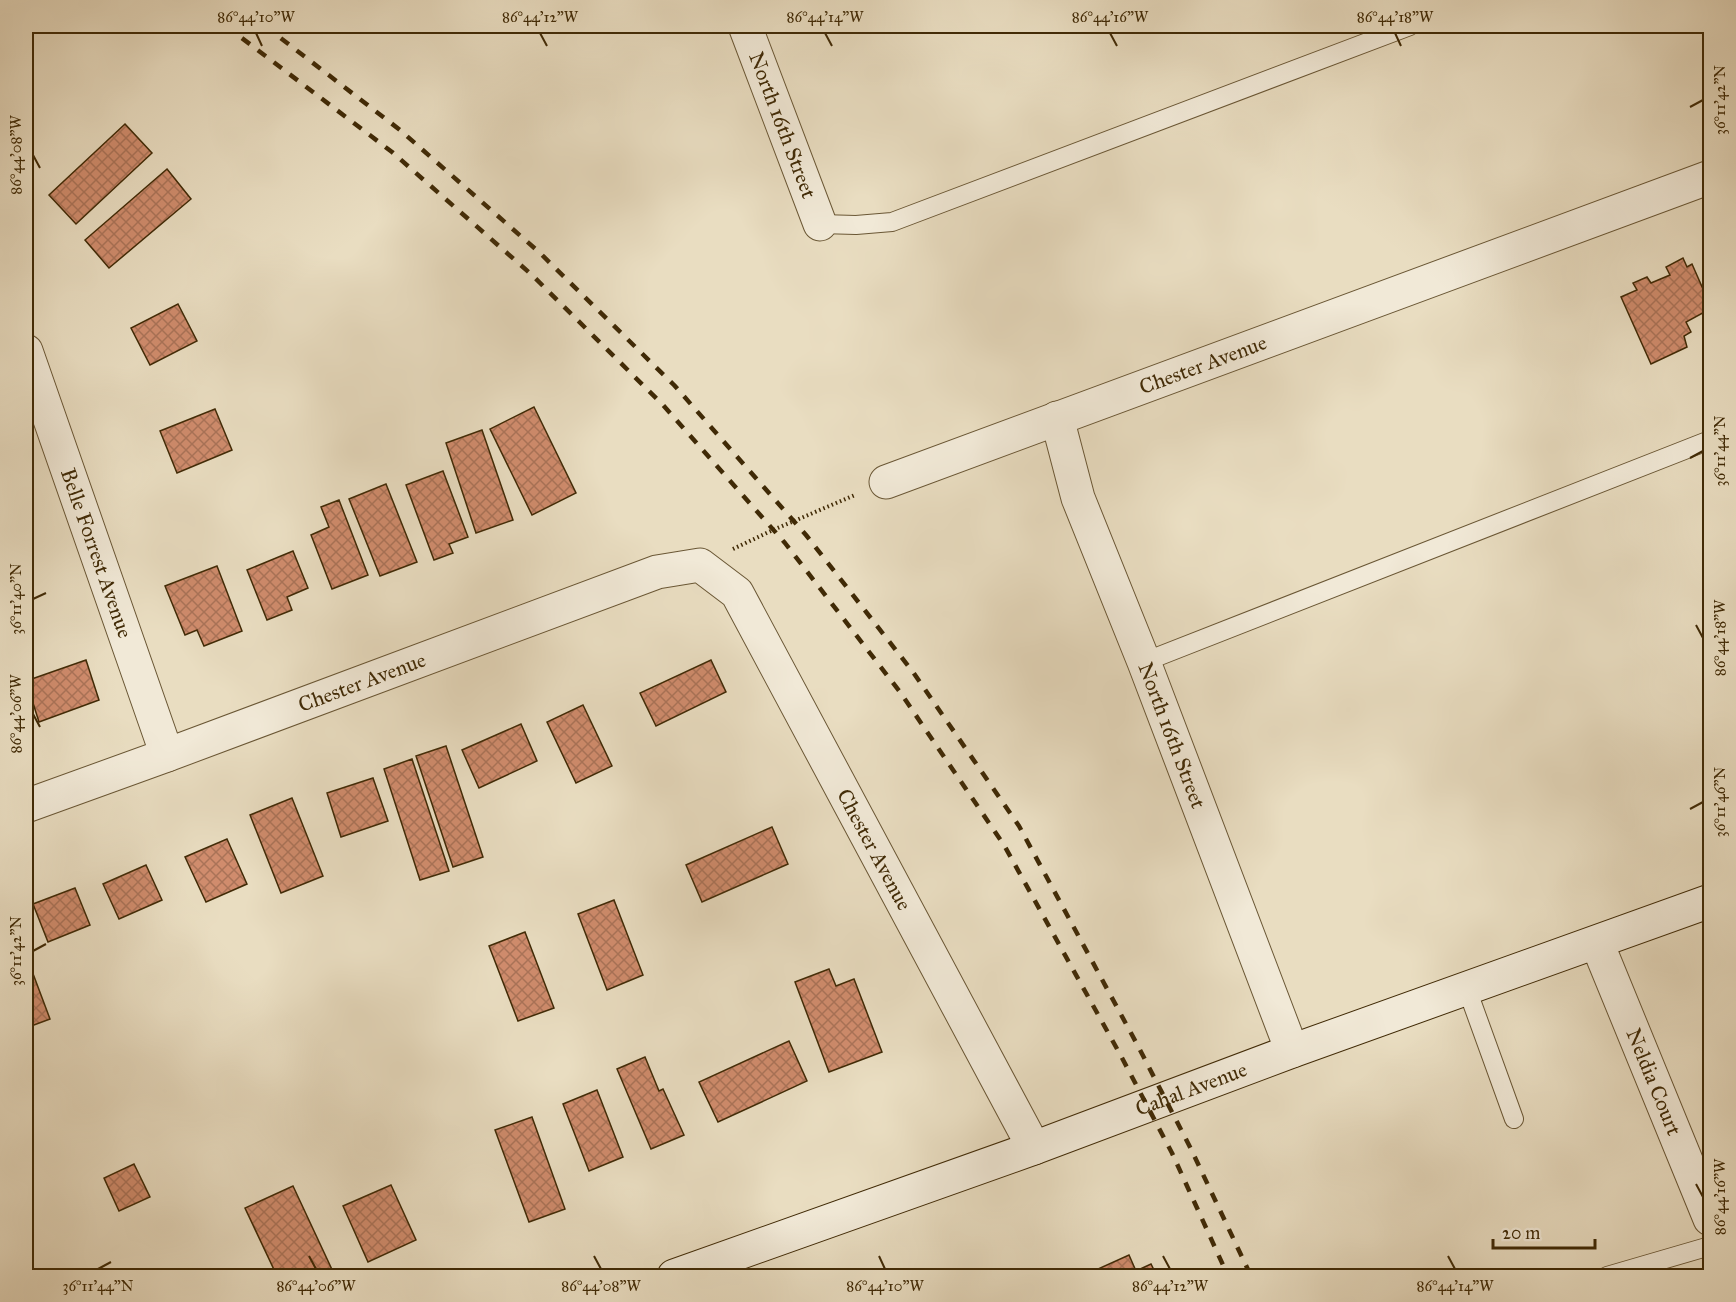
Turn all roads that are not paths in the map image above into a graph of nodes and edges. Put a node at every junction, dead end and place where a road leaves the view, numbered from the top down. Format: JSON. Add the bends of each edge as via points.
{"nodes":[{"id":1,"x":745,"y":26,"type":"edge"},
{"id":2,"x":1410,"y":26,"type":"edge"},
{"id":3,"x":1710,"y":177,"type":"edge"},
{"id":4,"x":820,"y":224,"type":"joint"},
{"id":5,"x":26,"y":351,"type":"edge"},
{"id":6,"x":1057,"y":418,"type":"junction"},
{"id":7,"x":1710,"y":440,"type":"edge"},
{"id":8,"x":886,"y":482,"type":"road end"},
{"id":9,"x":1144,"y":662,"type":"junction"},
{"id":10,"x":167,"y":755,"type":"junction"},
{"id":11,"x":26,"y":806,"type":"edge"},
{"id":12,"x":1710,"y":901,"type":"edge"},
{"id":13,"x":1597,"y":943,"type":"junction"},
{"id":14,"x":1467,"y":989,"type":"junction"},
{"id":15,"x":1292,"y":1051,"type":"junction"},
{"id":16,"x":1514,"y":1119,"type":"dead end"},
{"id":17,"x":1034,"y":1148,"type":"junction"},
{"id":18,"x":1710,"y":1219,"type":"edge"},
{"id":19,"x":1710,"y":1246,"type":"edge"},
{"id":20,"x":691,"y":1274,"type":"edge"},
{"id":21,"x":1607,"y":1276,"type":"edge"}],
"edges":[{"from":1,"to":4,"type":"street","name":"North 16th Street"},
{"from":2,"to":4,"type":"lane","via":[[892,222]]},
{"from":3,"to":6,"type":"street","name":"Chester Avenue"},
{"from":5,"to":10,"type":"street","name":"Belle Forrest Avenue"},
{"from":6,"to":8,"type":"street","name":"Chester Avenue"},
{"from":6,"to":9,"type":"street","name":"North 16th Street","via":[[1078,498]]},
{"from":7,"to":9,"type":"lane"},
{"from":9,"to":15,"type":"street","name":"North 16th Street"},
{"from":10,"to":11,"type":"street","name":"Chester Avenue"},
{"from":10,"to":17,"type":"street","name":"Chester Avenue","via":[[657,572],[700,565],[737,593]]},
{"from":12,"to":13,"type":"street","name":"Cahal Avenue"},
{"from":13,"to":14,"type":"street","name":"Cahal Avenue"},
{"from":13,"to":18,"type":"street","name":"Neldia Court"},
{"from":14,"to":15,"type":"street","name":"Cahal Avenue"},
{"from":14,"to":16,"type":"lane"},
{"from":15,"to":17,"type":"street","name":"Cahal Avenue"},
{"from":17,"to":20,"type":"street","name":"Cahal Avenue"},
{"from":19,"to":21,"type":"lane"}]}
